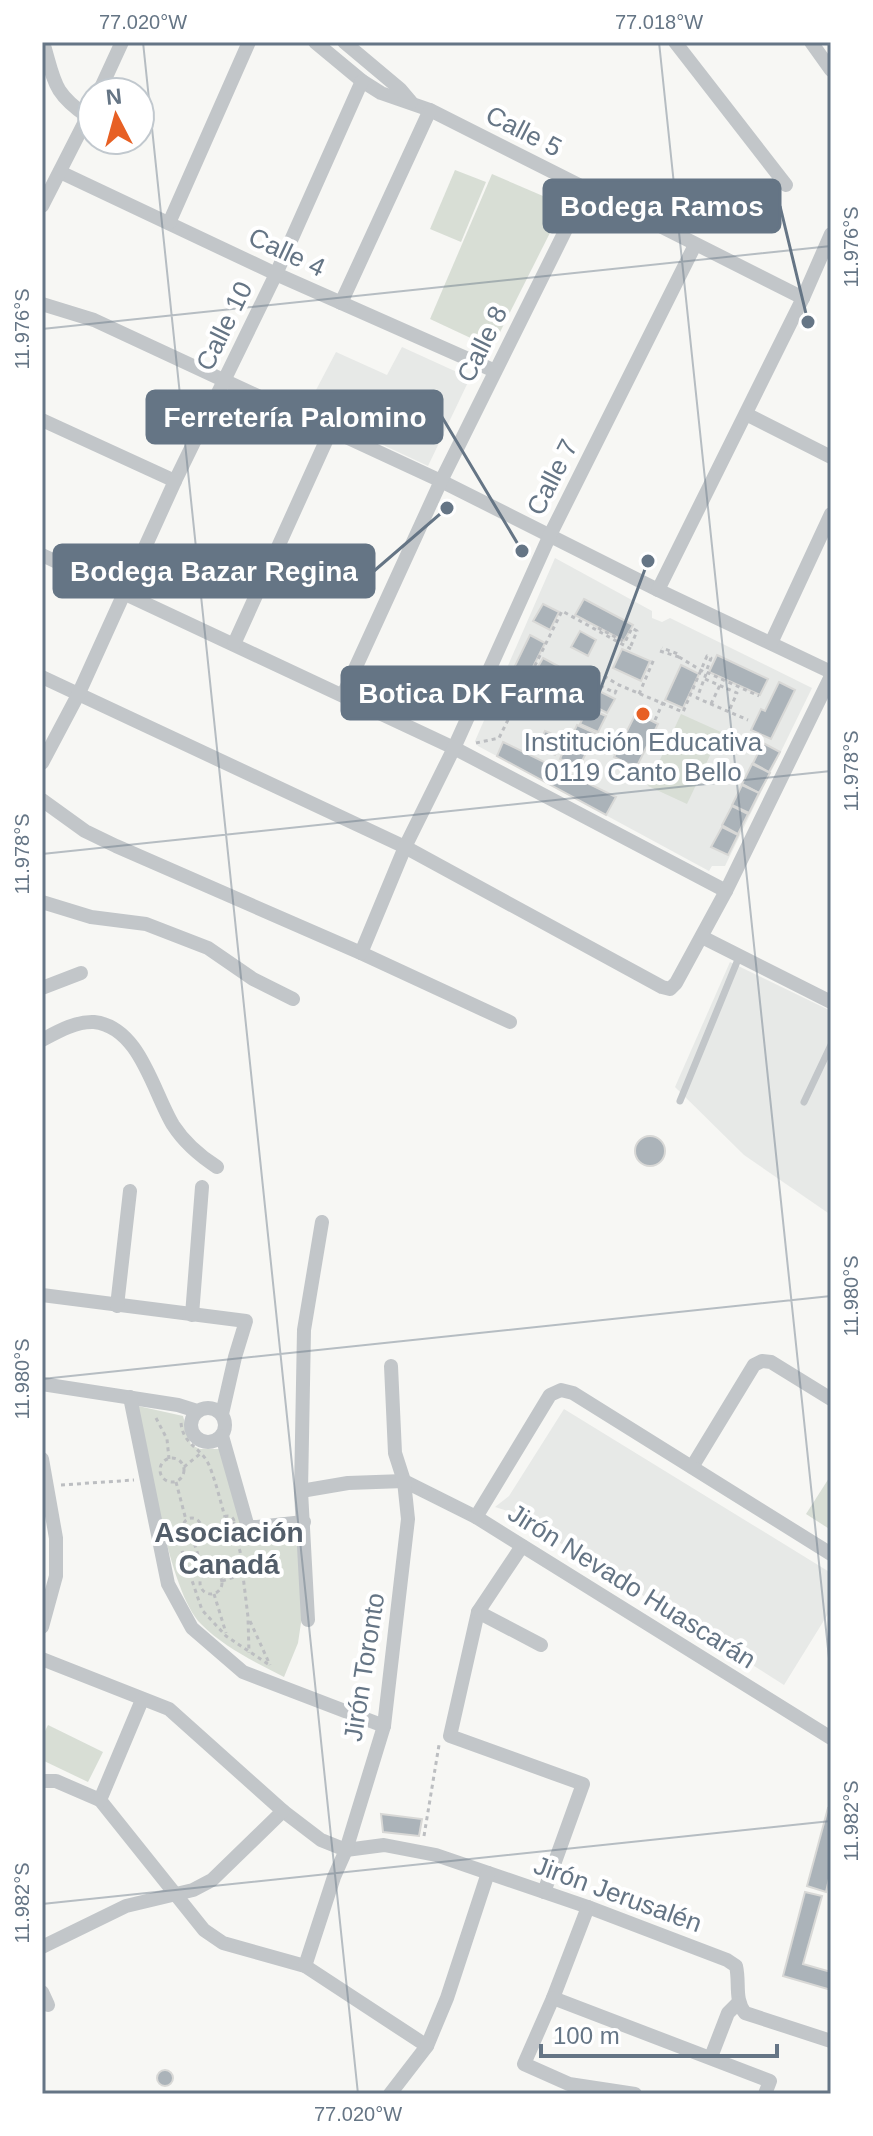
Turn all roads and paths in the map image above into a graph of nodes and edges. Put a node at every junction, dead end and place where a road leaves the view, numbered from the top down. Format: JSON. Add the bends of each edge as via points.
{"nodes":[{"id":1,"x":43,"y":42,"type":"edge"},
{"id":2,"x":122,"y":42,"type":"edge"},
{"id":3,"x":249,"y":42,"type":"edge"},
{"id":4,"x":315,"y":42,"type":"edge"},
{"id":5,"x":344,"y":42,"type":"edge"},
{"id":6,"x":675,"y":42,"type":"edge"},
{"id":7,"x":811,"y":42,"type":"edge"},
{"id":8,"x":831,"y":70,"type":"edge"},
{"id":9,"x":106,"y":76,"type":"edge"},
{"id":10,"x":362,"y":81,"type":"junction"},
{"id":11,"x":412,"y":102,"type":"junction"},
{"id":12,"x":76,"y":106,"type":"edge"},
{"id":13,"x":430,"y":110,"type":"junction"},
{"id":14,"x":76,"y":140,"type":"edge"},
{"id":15,"x":60,"y":172,"type":"junction"},
{"id":16,"x":786,"y":185,"type":"dead end"},
{"id":17,"x":586,"y":189,"type":"junction"},
{"id":18,"x":47,"y":192,"type":"edge"},
{"id":19,"x":42,"y":206,"type":"edge"},
{"id":20,"x":169,"y":223,"type":"junction"},
{"id":21,"x":831,"y":234,"type":"edge"},
{"id":22,"x":695,"y":245,"type":"junction"},
{"id":23,"x":276,"y":274,"type":"junction"},
{"id":24,"x":803,"y":298,"type":"junction"},
{"id":25,"x":341,"y":303,"type":"junction"},
{"id":26,"x":42,"y":304,"type":"edge"},
{"id":27,"x":495,"y":371,"type":"junction"},
{"id":28,"x":223,"y":381,"type":"junction"},
{"id":29,"x":746,"y":414,"type":"junction"},
{"id":30,"x":42,"y":420,"type":"edge"},
{"id":31,"x":331,"y":430,"type":"junction"},
{"id":32,"x":831,"y":457,"type":"edge"},
{"id":33,"x":175,"y":481,"type":"junction"},
{"id":34,"x":441,"y":481,"type":"junction"},
{"id":35,"x":831,"y":514,"type":"edge"},
{"id":36,"x":550,"y":535,"type":"junction"},
{"id":37,"x":42,"y":555,"type":"edge"},
{"id":38,"x":658,"y":590,"type":"junction"},
{"id":39,"x":124,"y":594,"type":"junction"},
{"id":40,"x":574,"y":614,"type":"dead end"},
{"id":41,"x":771,"y":643,"type":"junction"},
{"id":42,"x":234,"y":644,"type":"junction"},
{"id":43,"x":661,"y":650,"type":"dead end"},
{"id":44,"x":654,"y":659,"type":"dead end"},
{"id":45,"x":597,"y":672,"type":"dead end"},
{"id":46,"x":704,"y":674,"type":"junction"},
{"id":47,"x":831,"y":674,"type":"edge"},
{"id":48,"x":42,"y":677,"type":"edge"},
{"id":49,"x":593,"y":682,"type":"dead end"},
{"id":50,"x":619,"y":685,"type":"junction"},
{"id":51,"x":720,"y":685,"type":"junction"},
{"id":52,"x":639,"y":694,"type":"junction"},
{"id":53,"x":78,"y":695,"type":"junction"},
{"id":54,"x":343,"y":695,"type":"junction"},
{"id":55,"x":663,"y":702,"type":"junction"},
{"id":56,"x":711,"y":704,"type":"junction"},
{"id":57,"x":729,"y":711,"type":"junction"},
{"id":58,"x":655,"y":720,"type":"dead end"},
{"id":59,"x":748,"y":720,"type":"dead end"},
{"id":60,"x":476,"y":743,"type":"dead end"},
{"id":61,"x":454,"y":748,"type":"junction"},
{"id":62,"x":42,"y":763,"type":"edge"},
{"id":63,"x":42,"y":800,"type":"edge"},
{"id":64,"x":405,"y":847,"type":"junction"},
{"id":65,"x":726,"y":891,"type":"junction"},
{"id":66,"x":42,"y":902,"type":"edge"},
{"id":67,"x":702,"y":937,"type":"junction"},
{"id":68,"x":361,"y":953,"type":"junction"},
{"id":69,"x":739,"y":957,"type":"junction"},
{"id":70,"x":81,"y":973,"type":"dead end"},
{"id":71,"x":42,"y":988,"type":"edge"},
{"id":72,"x":293,"y":999,"type":"dead end"},
{"id":73,"x":831,"y":1002,"type":"edge"},
{"id":74,"x":510,"y":1022,"type":"dead end"},
{"id":75,"x":42,"y":1040,"type":"edge"},
{"id":76,"x":831,"y":1045,"type":"edge"},
{"id":77,"x":680,"y":1101,"type":"dead end"},
{"id":78,"x":804,"y":1102,"type":"dead end"},
{"id":79,"x":217,"y":1167,"type":"dead end"},
{"id":80,"x":202,"y":1187,"type":"dead end"},
{"id":81,"x":130,"y":1191,"type":"dead end"},
{"id":82,"x":322,"y":1222,"type":"dead end"},
{"id":83,"x":42,"y":1295,"type":"edge"},
{"id":84,"x":117,"y":1306,"type":"junction"},
{"id":85,"x":192,"y":1315,"type":"junction"},
{"id":86,"x":391,"y":1366,"type":"dead end"},
{"id":87,"x":42,"y":1384,"type":"edge"},
{"id":88,"x":130,"y":1397,"type":"junction"},
{"id":89,"x":831,"y":1399,"type":"edge"},
{"id":90,"x":197,"y":1411,"type":"junction"},
{"id":91,"x":222,"y":1414,"type":"junction"},
{"id":92,"x":167,"y":1416,"type":"dead end"},
{"id":93,"x":181,"y":1418,"type":"dead end"},
{"id":94,"x":222,"y":1436,"type":"junction"},
{"id":95,"x":201,"y":1453,"type":"junction"},
{"id":96,"x":42,"y":1459,"type":"edge"},
{"id":97,"x":169,"y":1459,"type":"junction"},
{"id":98,"x":184,"y":1467,"type":"junction"},
{"id":99,"x":692,"y":1467,"type":"junction"},
{"id":100,"x":147,"y":1479,"type":"junction"},
{"id":101,"x":404,"y":1481,"type":"junction"},
{"id":102,"x":176,"y":1482,"type":"junction"},
{"id":103,"x":46,"y":1486,"type":"junction"},
{"id":104,"x":301,"y":1491,"type":"junction"},
{"id":105,"x":225,"y":1517,"type":"junction"},
{"id":106,"x":476,"y":1517,"type":"junction"},
{"id":107,"x":186,"y":1520,"type":"junction"},
{"id":108,"x":304,"y":1522,"type":"junction"},
{"id":109,"x":230,"y":1527,"type":"junction"},
{"id":110,"x":192,"y":1536,"type":"junction"},
{"id":111,"x":522,"y":1546,"type":"junction"},
{"id":112,"x":182,"y":1551,"type":"dead end"},
{"id":113,"x":831,"y":1554,"type":"edge"},
{"id":114,"x":204,"y":1574,"type":"junction"},
{"id":115,"x":243,"y":1574,"type":"junction"},
{"id":116,"x":222,"y":1581,"type":"junction"},
{"id":117,"x":214,"y":1594,"type":"junction"},
{"id":118,"x":478,"y":1612,"type":"junction"},
{"id":119,"x":248,"y":1617,"type":"junction"},
{"id":120,"x":308,"y":1620,"type":"dead end"},
{"id":121,"x":42,"y":1627,"type":"edge"},
{"id":122,"x":226,"y":1636,"type":"junction"},
{"id":123,"x":541,"y":1645,"type":"dead end"},
{"id":124,"x":249,"y":1653,"type":"junction"},
{"id":125,"x":42,"y":1659,"type":"edge"},
{"id":126,"x":142,"y":1700,"type":"junction"},
{"id":127,"x":384,"y":1726,"type":"junction"},
{"id":128,"x":450,"y":1736,"type":"junction"},
{"id":129,"x":831,"y":1738,"type":"edge"},
{"id":130,"x":42,"y":1781,"type":"edge"},
{"id":131,"x":100,"y":1800,"type":"junction"},
{"id":132,"x":283,"y":1811,"type":"junction"},
{"id":133,"x":346,"y":1850,"type":"junction"},
{"id":134,"x":422,"y":1852,"type":"junction"},
{"id":135,"x":488,"y":1873,"type":"junction"},
{"id":136,"x":544,"y":1892,"type":"junction"},
{"id":137,"x":172,"y":1893,"type":"junction"},
{"id":138,"x":588,"y":1907,"type":"junction"},
{"id":139,"x":42,"y":1947,"type":"edge"},
{"id":140,"x":305,"y":1966,"type":"junction"},
{"id":141,"x":553,"y":1998,"type":"junction"},
{"id":142,"x":738,"y":2003,"type":"junction"},
{"id":143,"x":831,"y":2041,"type":"edge"},
{"id":144,"x":427,"y":2046,"type":"junction"},
{"id":145,"x":711,"y":2057,"type":"junction"},
{"id":146,"x":767,"y":2087,"type":"edge"},
{"id":147,"x":390,"y":2094,"type":"edge"},
{"id":148,"x":635,"y":2094,"type":"edge"}],
"edges":[{"from":1,"to":12,"type":"street","via":[[57,90]]},
{"from":2,"to":9,"type":"street"},
{"from":3,"to":20,"type":"street"},
{"from":4,"to":10,"type":"street","name":"Calle 5"},
{"from":5,"to":11,"type":"street"},
{"from":6,"to":16,"type":"street"},
{"from":7,"to":8,"type":"street"},
{"from":10,"to":11,"type":"street","name":"Calle 5"},
{"from":10,"to":23,"type":"street","name":"Calle 10"},
{"from":11,"to":13,"type":"street","name":"Calle 5"},
{"from":13,"to":17,"type":"street","name":"Calle 5"},
{"from":13,"to":25,"type":"street"},
{"from":14,"to":15,"type":"street"},
{"from":15,"to":18,"type":"street"},
{"from":15,"to":20,"type":"street","name":"Calle 4"},
{"from":17,"to":22,"type":"street","name":"Calle 5"},
{"from":17,"to":27,"type":"street","name":"Calle 8"},
{"from":18,"to":19,"type":"street"},
{"from":20,"to":23,"type":"street","name":"Calle 4"},
{"from":21,"to":24,"type":"street"},
{"from":22,"to":24,"type":"street","name":"Calle 5"},
{"from":22,"to":36,"type":"street","name":"Calle 7"},
{"from":23,"to":25,"type":"street","name":"Calle 4"},
{"from":23,"to":28,"type":"street","name":"Calle 10"},
{"from":24,"to":29,"type":"street"},
{"from":25,"to":27,"type":"street","name":"Calle 4"},
{"from":26,"to":28,"type":"street","via":[[94,320]]},
{"from":27,"to":34,"type":"street","name":"Calle 8"},
{"from":28,"to":31,"type":"street"},
{"from":28,"to":33,"type":"street","name":"Calle 10"},
{"from":29,"to":32,"type":"street"},
{"from":29,"to":38,"type":"street"},
{"from":30,"to":33,"type":"street"},
{"from":31,"to":34,"type":"street"},
{"from":31,"to":42,"type":"street"},
{"from":33,"to":39,"type":"street","name":"Calle 10"},
{"from":34,"to":36,"type":"street"},
{"from":34,"to":54,"type":"street","name":"Calle 8"},
{"from":35,"to":41,"type":"street"},
{"from":36,"to":38,"type":"street"},
{"from":36,"to":61,"type":"street","name":"Calle 7"},
{"from":37,"to":39,"type":"street"},
{"from":38,"to":41,"type":"street"},
{"from":39,"to":42,"type":"street"},
{"from":39,"to":53,"type":"street","name":"Calle 10"},
{"from":40,"to":60,"type":"path","via":[[625,642],[632,628],[637,631],[631,648],[562,611],[499,738]]},
{"from":41,"to":47,"type":"street"},
{"from":42,"to":54,"type":"street"},
{"from":43,"to":46,"type":"path"},
{"from":44,"to":52,"type":"path"},
{"from":45,"to":50,"type":"path"},
{"from":46,"to":46,"type":"path","via":[[707,656],[711,658],[706,672],[756,695]]},
{"from":46,"to":51,"type":"path"},
{"from":46,"to":55,"type":"path","via":[[683,712]]},
{"from":46,"to":56,"type":"path","via":[[697,698]]},
{"from":47,"to":65,"type":"street"},
{"from":48,"to":53,"type":"street"},
{"from":49,"to":50,"type":"path","via":[[615,693]]},
{"from":50,"to":52,"type":"path"},
{"from":51,"to":56,"type":"path"},
{"from":51,"to":57,"type":"path","via":[[737,693]]},
{"from":52,"to":55,"type":"path"},
{"from":53,"to":62,"type":"street","name":"Calle 10"},
{"from":53,"to":64,"type":"street"},
{"from":54,"to":61,"type":"street"},
{"from":55,"to":58,"type":"path"},
{"from":56,"to":57,"type":"path"},
{"from":57,"to":59,"type":"path"},
{"from":61,"to":64,"type":"street","name":"Calle 7"},
{"from":61,"to":65,"type":"street"},
{"from":63,"to":68,"type":"street","via":[[116,846]]},
{"from":64,"to":67,"type":"street","via":[[662,987],[670,989],[676,983]]},
{"from":64,"to":68,"type":"street","name":"Calle 7"},
{"from":65,"to":67,"type":"street"},
{"from":66,"to":72,"type":"street","via":[[91,917],[146,924],[208,948]]},
{"from":67,"to":69,"type":"street"},
{"from":68,"to":74,"type":"street"},
{"from":69,"to":73,"type":"street"},
{"from":69,"to":77,"type":"lane"},
{"from":70,"to":71,"type":"street"},
{"from":75,"to":79,"type":"street","via":[[83,1022],[114,1028],[145,1067],[173,1125]]},
{"from":76,"to":78,"type":"lane"},
{"from":80,"to":85,"type":"street"},
{"from":81,"to":84,"type":"street"},
{"from":82,"to":104,"type":"street","via":[[304,1330]]},
{"from":83,"to":84,"type":"street"},
{"from":84,"to":85,"type":"street"},
{"from":85,"to":91,"type":"street","via":[[246,1321]]},
{"from":86,"to":101,"type":"street","name":"Jirón Toronto","via":[[395,1453]]},
{"from":87,"to":88,"type":"street"},
{"from":88,"to":90,"type":"street"},
{"from":88,"to":100,"type":"street"},
{"from":89,"to":99,"type":"street","via":[[762,1361],[754,1365]]},
{"from":90,"to":91,"type":"street","via":[[213,1408]]},
{"from":90,"to":94,"type":"street","via":[[191,1420],[194,1436],[208,1442]]},
{"from":91,"to":94,"type":"street"},
{"from":92,"to":97,"type":"path","via":[[154,1414],[167,1439]]},
{"from":93,"to":95,"type":"path","via":[[185,1439]]},
{"from":94,"to":108,"type":"street","via":[[247,1524]]},
{"from":95,"to":98,"type":"path"},
{"from":95,"to":105,"type":"path"},
{"from":96,"to":103,"type":"street"},
{"from":97,"to":98,"type":"path"},
{"from":97,"to":102,"type":"path","via":[[161,1474]]},
{"from":98,"to":102,"type":"path"},
{"from":99,"to":106,"type":"street","via":[[561,1390],[550,1395]]},
{"from":99,"to":113,"type":"street"},
{"from":100,"to":103,"type":"path"},
{"from":100,"to":127,"type":"street","via":[[168,1584],[192,1628],[243,1672]]},
{"from":101,"to":104,"type":"street"},
{"from":101,"to":106,"type":"street","name":"Jirón Nevado Huascarán"},
{"from":101,"to":127,"type":"street","name":"Jirón Toronto","via":[[408,1519]]},
{"from":102,"to":107,"type":"path"},
{"from":103,"to":121,"type":"street","via":[[56,1538],[56,1576]]},
{"from":104,"to":108,"type":"street"},
{"from":105,"to":109,"type":"path","via":[[223,1525]]},
{"from":105,"to":109,"type":"path","via":[[233,1520]]},
{"from":106,"to":111,"type":"street","name":"Jirón Nevado Huascarán"},
{"from":107,"to":110,"type":"path","via":[[183,1530]]},
{"from":107,"to":110,"type":"path","via":[[201,1524]]},
{"from":108,"to":120,"type":"street"},
{"from":109,"to":115,"type":"path","via":[[239,1544]]},
{"from":110,"to":114,"type":"path"},
{"from":111,"to":118,"type":"street"},
{"from":111,"to":129,"type":"street","name":"Jirón Nevado Huascarán"},
{"from":112,"to":122,"type":"path","via":[[202,1610]]},
{"from":114,"to":116,"type":"path","via":[[215,1573]]},
{"from":114,"to":117,"type":"path","via":[[199,1587]]},
{"from":115,"to":116,"type":"path"},
{"from":115,"to":119,"type":"path"},
{"from":116,"to":117,"type":"path"},
{"from":117,"to":122,"type":"path"},
{"from":118,"to":123,"type":"street"},
{"from":118,"to":128,"type":"street"},
{"from":119,"to":124,"type":"path"},
{"from":119,"to":124,"type":"path","via":[[271,1666]]},
{"from":122,"to":124,"type":"path"},
{"from":125,"to":126,"type":"street"},
{"from":126,"to":131,"type":"street"},
{"from":126,"to":132,"type":"street","via":[[175,1714]]},
{"from":127,"to":133,"type":"street","name":"Jirón Toronto"},
{"from":128,"to":134,"type":"path","via":[[439,1744]]},
{"from":128,"to":136,"type":"street","via":[[583,1784]]},
{"from":130,"to":131,"type":"street","via":[[56,1781]]},
{"from":131,"to":137,"type":"street"},
{"from":132,"to":133,"type":"street","via":[[321,1840]]},
{"from":132,"to":137,"type":"street","via":[[212,1880]]},
{"from":133,"to":134,"type":"street","name":"Jirón Jerusalén","via":[[384,1845]]},
{"from":133,"to":140,"type":"street","name":"Jirón Toronto"},
{"from":134,"to":135,"type":"street","name":"Jirón Jerusalén"},
{"from":135,"to":136,"type":"street","name":"Jirón Jerusalén"},
{"from":135,"to":144,"type":"street"},
{"from":136,"to":138,"type":"street","name":"Jirón Jerusalén"},
{"from":137,"to":139,"type":"street","via":[[126,1906]]},
{"from":137,"to":140,"type":"street","via":[[204,1930],[223,1943]]},
{"from":138,"to":141,"type":"street"},
{"from":138,"to":142,"type":"street","name":"Jirón Jerusalén","via":[[736,1966]]},
{"from":140,"to":144,"type":"street"},
{"from":141,"to":145,"type":"street"},
{"from":141,"to":148,"type":"street","via":[[524,2064],[569,2084]]},
{"from":142,"to":143,"type":"street","via":[[756,2018]]},
{"from":142,"to":145,"type":"street","via":[[728,2013]]},
{"from":144,"to":147,"type":"street"},
{"from":145,"to":146,"type":"street"}]}
